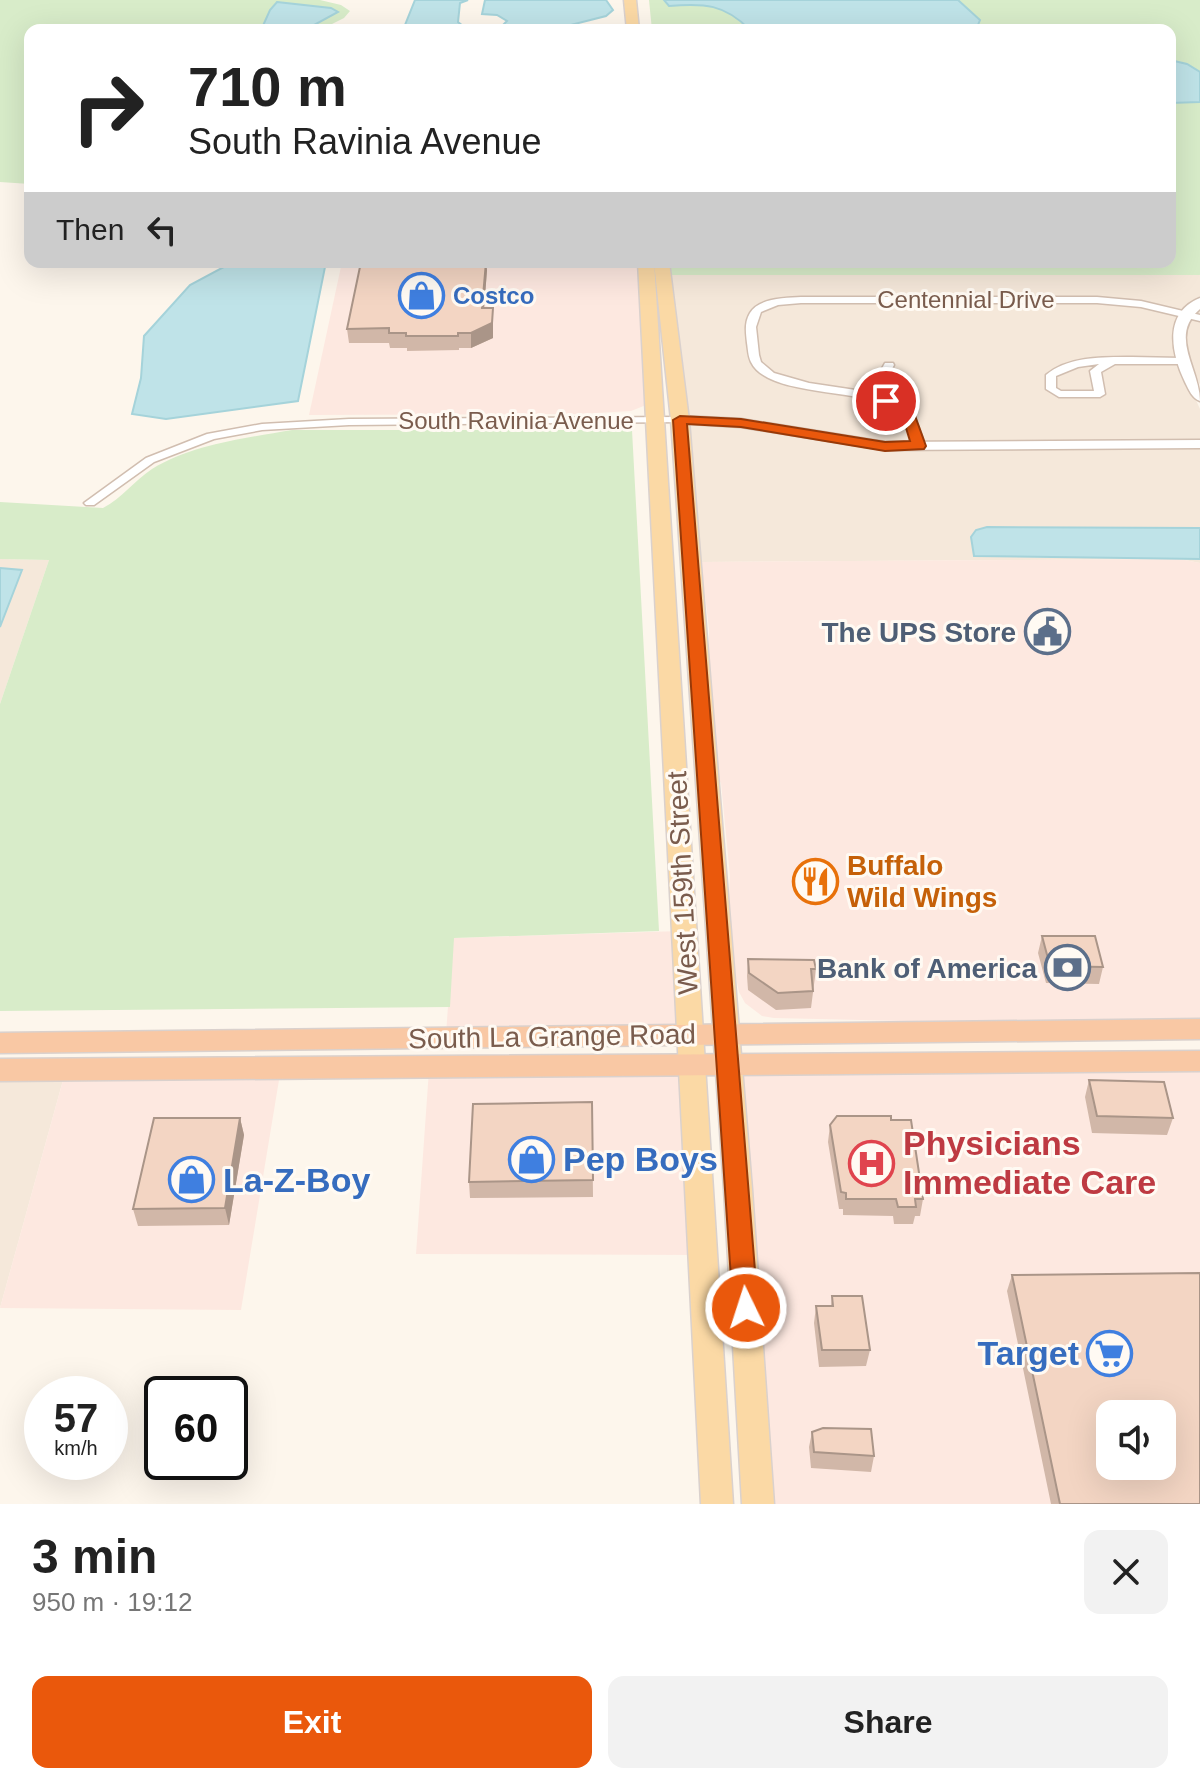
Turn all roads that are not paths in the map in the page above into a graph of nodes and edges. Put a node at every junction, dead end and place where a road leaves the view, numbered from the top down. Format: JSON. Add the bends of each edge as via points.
{"nodes":[{"id":1,"x":630,"y":0,"type":"edge"},
{"id":2,"x":632,"y":24,"type":"edge"},
{"id":3,"x":646,"y":268,"type":"edge"},
{"id":4,"x":662,"y":268,"type":"edge"},
{"id":5,"x":1200,"y":302,"type":"edge"},
{"id":6,"x":1193,"y":316,"type":"edge"},
{"id":7,"x":1181,"y":361,"type":"junction"},
{"id":8,"x":1111,"y":362,"type":"junction"},
{"id":9,"x":889,"y":365,"type":"dead end"},
{"id":10,"x":872,"y":396,"type":"junction"},
{"id":11,"x":1200,"y":397,"type":"edge"},
{"id":12,"x":654,"y":420,"type":"junction"},
{"id":13,"x":680,"y":420,"type":"junction"},
{"id":14,"x":1200,"y":444,"type":"edge"},
{"id":15,"x":919,"y":446,"type":"junction"},
{"id":16,"x":90,"y":503,"type":"dead end"},
{"id":17,"x":1200,"y":1029,"type":"edge"},
{"id":18,"x":690,"y":1034,"type":"junction"},
{"id":19,"x":726,"y":1034,"type":"junction"},
{"id":20,"x":0,"y":1043,"type":"edge"},
{"id":21,"x":1200,"y":1061,"type":"edge"},
{"id":22,"x":729,"y":1065,"type":"junction"},
{"id":23,"x":691,"y":1066,"type":"junction"},
{"id":24,"x":0,"y":1070,"type":"edge"},
{"id":25,"x":717,"y":1504,"type":"edge"},
{"id":26,"x":758,"y":1504,"type":"edge"}],
"edges":[{"from":1,"to":2,"type":"main road"},
{"from":3,"to":12,"type":"main road","name":"West 159th Street"},
{"from":4,"to":13,"type":"main road","name":"West 159th Street"},
{"from":5,"to":6,"type":"street"},
{"from":6,"to":7,"type":"street","via":[[1178,334]]},
{"from":6,"to":10,"type":"street","name":"Centennial Drive","via":[[1097,300],[801,300],[766,306],[751,318],[755,359],[769,373]]},
{"from":7,"to":8,"type":"street"},
{"from":7,"to":11,"type":"street"},
{"from":8,"to":8,"type":"street","via":[[1055,371],[1051,389],[1059,394],[1100,394],[1095,371]]},
{"from":9,"to":10,"type":"street"},
{"from":10,"to":15,"type":"street","via":[[909,416]]},
{"from":12,"to":13,"type":"street","name":"South Ravinia Avenue"},
{"from":12,"to":16,"type":"street","name":"South Ravinia Avenue","via":[[262,427],[211,436],[150,460]]},
{"from":12,"to":18,"type":"main road","name":"West 159th Street"},
{"from":13,"to":15,"type":"street","name":"South Ravinia Avenue"},
{"from":13,"to":19,"type":"main road","name":"West 159th Street"},
{"from":14,"to":15,"type":"street","name":"South Ravinia Avenue"},
{"from":17,"to":19,"type":"highway","name":"South La Grange Road"},
{"from":18,"to":19,"type":"highway","name":"South La Grange Road"},
{"from":18,"to":20,"type":"highway","name":"South La Grange Road"},
{"from":18,"to":23,"type":"main road","name":"West 159th Street"},
{"from":19,"to":22,"type":"main road","name":"West 159th Street"},
{"from":21,"to":22,"type":"highway","name":"South La Grange Road"},
{"from":22,"to":23,"type":"highway","name":"South La Grange Road"},
{"from":22,"to":26,"type":"main road","name":"West 159th Street"},
{"from":23,"to":24,"type":"highway","name":"South La Grange Road"},
{"from":23,"to":25,"type":"main road","name":"West 159th Street"}]}
